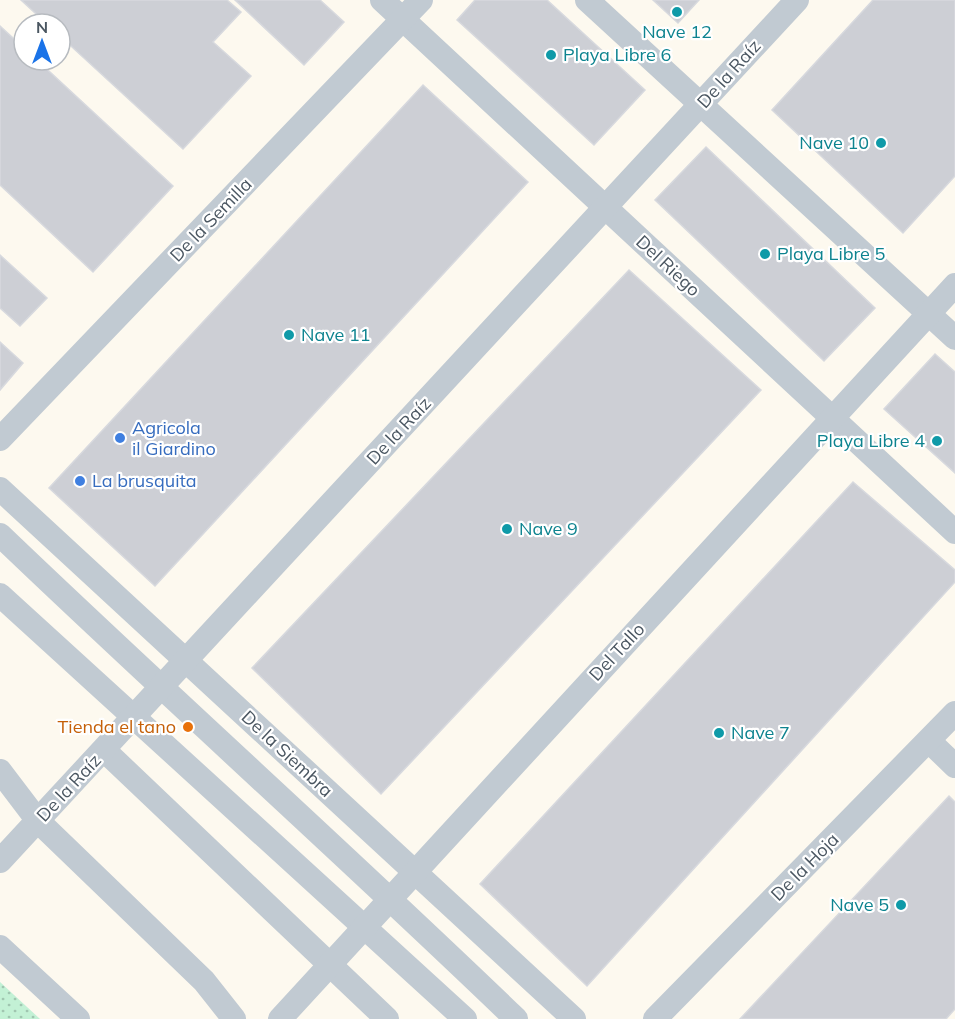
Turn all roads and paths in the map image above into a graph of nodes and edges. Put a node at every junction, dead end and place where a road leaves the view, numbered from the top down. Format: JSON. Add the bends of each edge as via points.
{"nodes":[{"id":1,"x":382,"y":0,"type":"edge"},
{"id":2,"x":421,"y":0,"type":"edge"},
{"id":3,"x":587,"y":0,"type":"edge"},
{"id":4,"x":796,"y":0,"type":"edge"},
{"id":5,"x":403,"y":19,"type":"junction"},
{"id":6,"x":702,"y":104,"type":"junction"},
{"id":7,"x":604,"y":207,"type":"junction"},
{"id":8,"x":955,"y":285,"type":"edge"},
{"id":9,"x":929,"y":314,"type":"junction"},
{"id":10,"x":955,"y":338,"type":"edge"},
{"id":11,"x":832,"y":419,"type":"junction"},
{"id":12,"x":0,"y":440,"type":"edge"},
{"id":13,"x":0,"y":489,"type":"edge"},
{"id":14,"x":955,"y":532,"type":"edge"},
{"id":15,"x":0,"y":535,"type":"edge"},
{"id":16,"x":0,"y":595,"type":"edge"},
{"id":17,"x":187,"y":662,"type":"junction"},
{"id":18,"x":161,"y":689,"type":"junction"},
{"id":19,"x":955,"y":713,"type":"edge"},
{"id":20,"x":134,"y":718,"type":"junction"},
{"id":21,"x":929,"y":741,"type":"junction"},
{"id":22,"x":104,"y":750,"type":"junction"},
{"id":23,"x":955,"y":766,"type":"edge"},
{"id":24,"x":0,"y":771,"type":"edge"},
{"id":25,"x":38,"y":821,"type":"junction"},
{"id":26,"x":0,"y":861,"type":"edge"},
{"id":27,"x":414,"y":872,"type":"junction"},
{"id":28,"x":390,"y":898,"type":"junction"},
{"id":29,"x":365,"y":926,"type":"junction"},
{"id":30,"x":0,"y":947,"type":"edge"},
{"id":31,"x":329,"y":964,"type":"junction"},
{"id":32,"x":78,"y":1019,"type":"edge"},
{"id":33,"x":234,"y":1019,"type":"edge"},
{"id":34,"x":280,"y":1019,"type":"edge"},
{"id":35,"x":387,"y":1019,"type":"edge"},
{"id":36,"x":465,"y":1019,"type":"edge"},
{"id":37,"x":516,"y":1019,"type":"edge"},
{"id":38,"x":574,"y":1019,"type":"edge"},
{"id":39,"x":655,"y":1019,"type":"edge"}],
"edges":[{"from":1,"to":5,"type":"lane","name":"Del Riego"},
{"from":2,"to":5,"type":"lane","name":"De la Semilla"},
{"from":3,"to":6,"type":"lane"},
{"from":4,"to":6,"type":"lane","name":"De la Raíz"},
{"from":5,"to":7,"type":"lane","name":"Del Riego"},
{"from":5,"to":12,"type":"lane","name":"De la Semilla"},
{"from":6,"to":7,"type":"lane","name":"De la Raíz"},
{"from":6,"to":9,"type":"lane"},
{"from":7,"to":11,"type":"lane","name":"Del Riego"},
{"from":7,"to":17,"type":"lane","name":"De la Raíz"},
{"from":8,"to":9,"type":"lane","name":"Del Tallo"},
{"from":9,"to":10,"type":"lane"},
{"from":9,"to":11,"type":"lane","name":"Del Tallo"},
{"from":11,"to":14,"type":"lane","name":"Del Riego"},
{"from":11,"to":27,"type":"lane","name":"Del Tallo"},
{"from":13,"to":17,"type":"lane","name":"De la Siembra"},
{"from":15,"to":18,"type":"lane"},
{"from":16,"to":20,"type":"lane"},
{"from":17,"to":18,"type":"lane","name":"De la Raíz"},
{"from":17,"to":27,"type":"lane","name":"De la Siembra"},
{"from":18,"to":20,"type":"lane","name":"De la Raíz"},
{"from":18,"to":28,"type":"lane"},
{"from":19,"to":21,"type":"lane","name":"De la Hoja"},
{"from":20,"to":22,"type":"lane","name":"De la Raíz"},
{"from":20,"to":29,"type":"lane"},
{"from":21,"to":23,"type":"lane"},
{"from":21,"to":39,"type":"lane","name":"De la Hoja"},
{"from":22,"to":25,"type":"lane","name":"De la Raíz"},
{"from":22,"to":31,"type":"lane"},
{"from":24,"to":25,"type":"lane"},
{"from":25,"to":26,"type":"lane","name":"De la Raíz"},
{"from":25,"to":33,"type":"lane","via":[[204,981]]},
{"from":27,"to":28,"type":"lane","name":"Del Tallo"},
{"from":27,"to":38,"type":"lane","name":"De la Siembra"},
{"from":28,"to":29,"type":"lane","name":"Del Tallo"},
{"from":28,"to":37,"type":"lane"},
{"from":29,"to":31,"type":"lane","name":"Del Tallo"},
{"from":29,"to":36,"type":"lane"},
{"from":30,"to":32,"type":"lane"},
{"from":31,"to":34,"type":"lane","name":"Del Tallo"},
{"from":31,"to":35,"type":"lane"}]}
